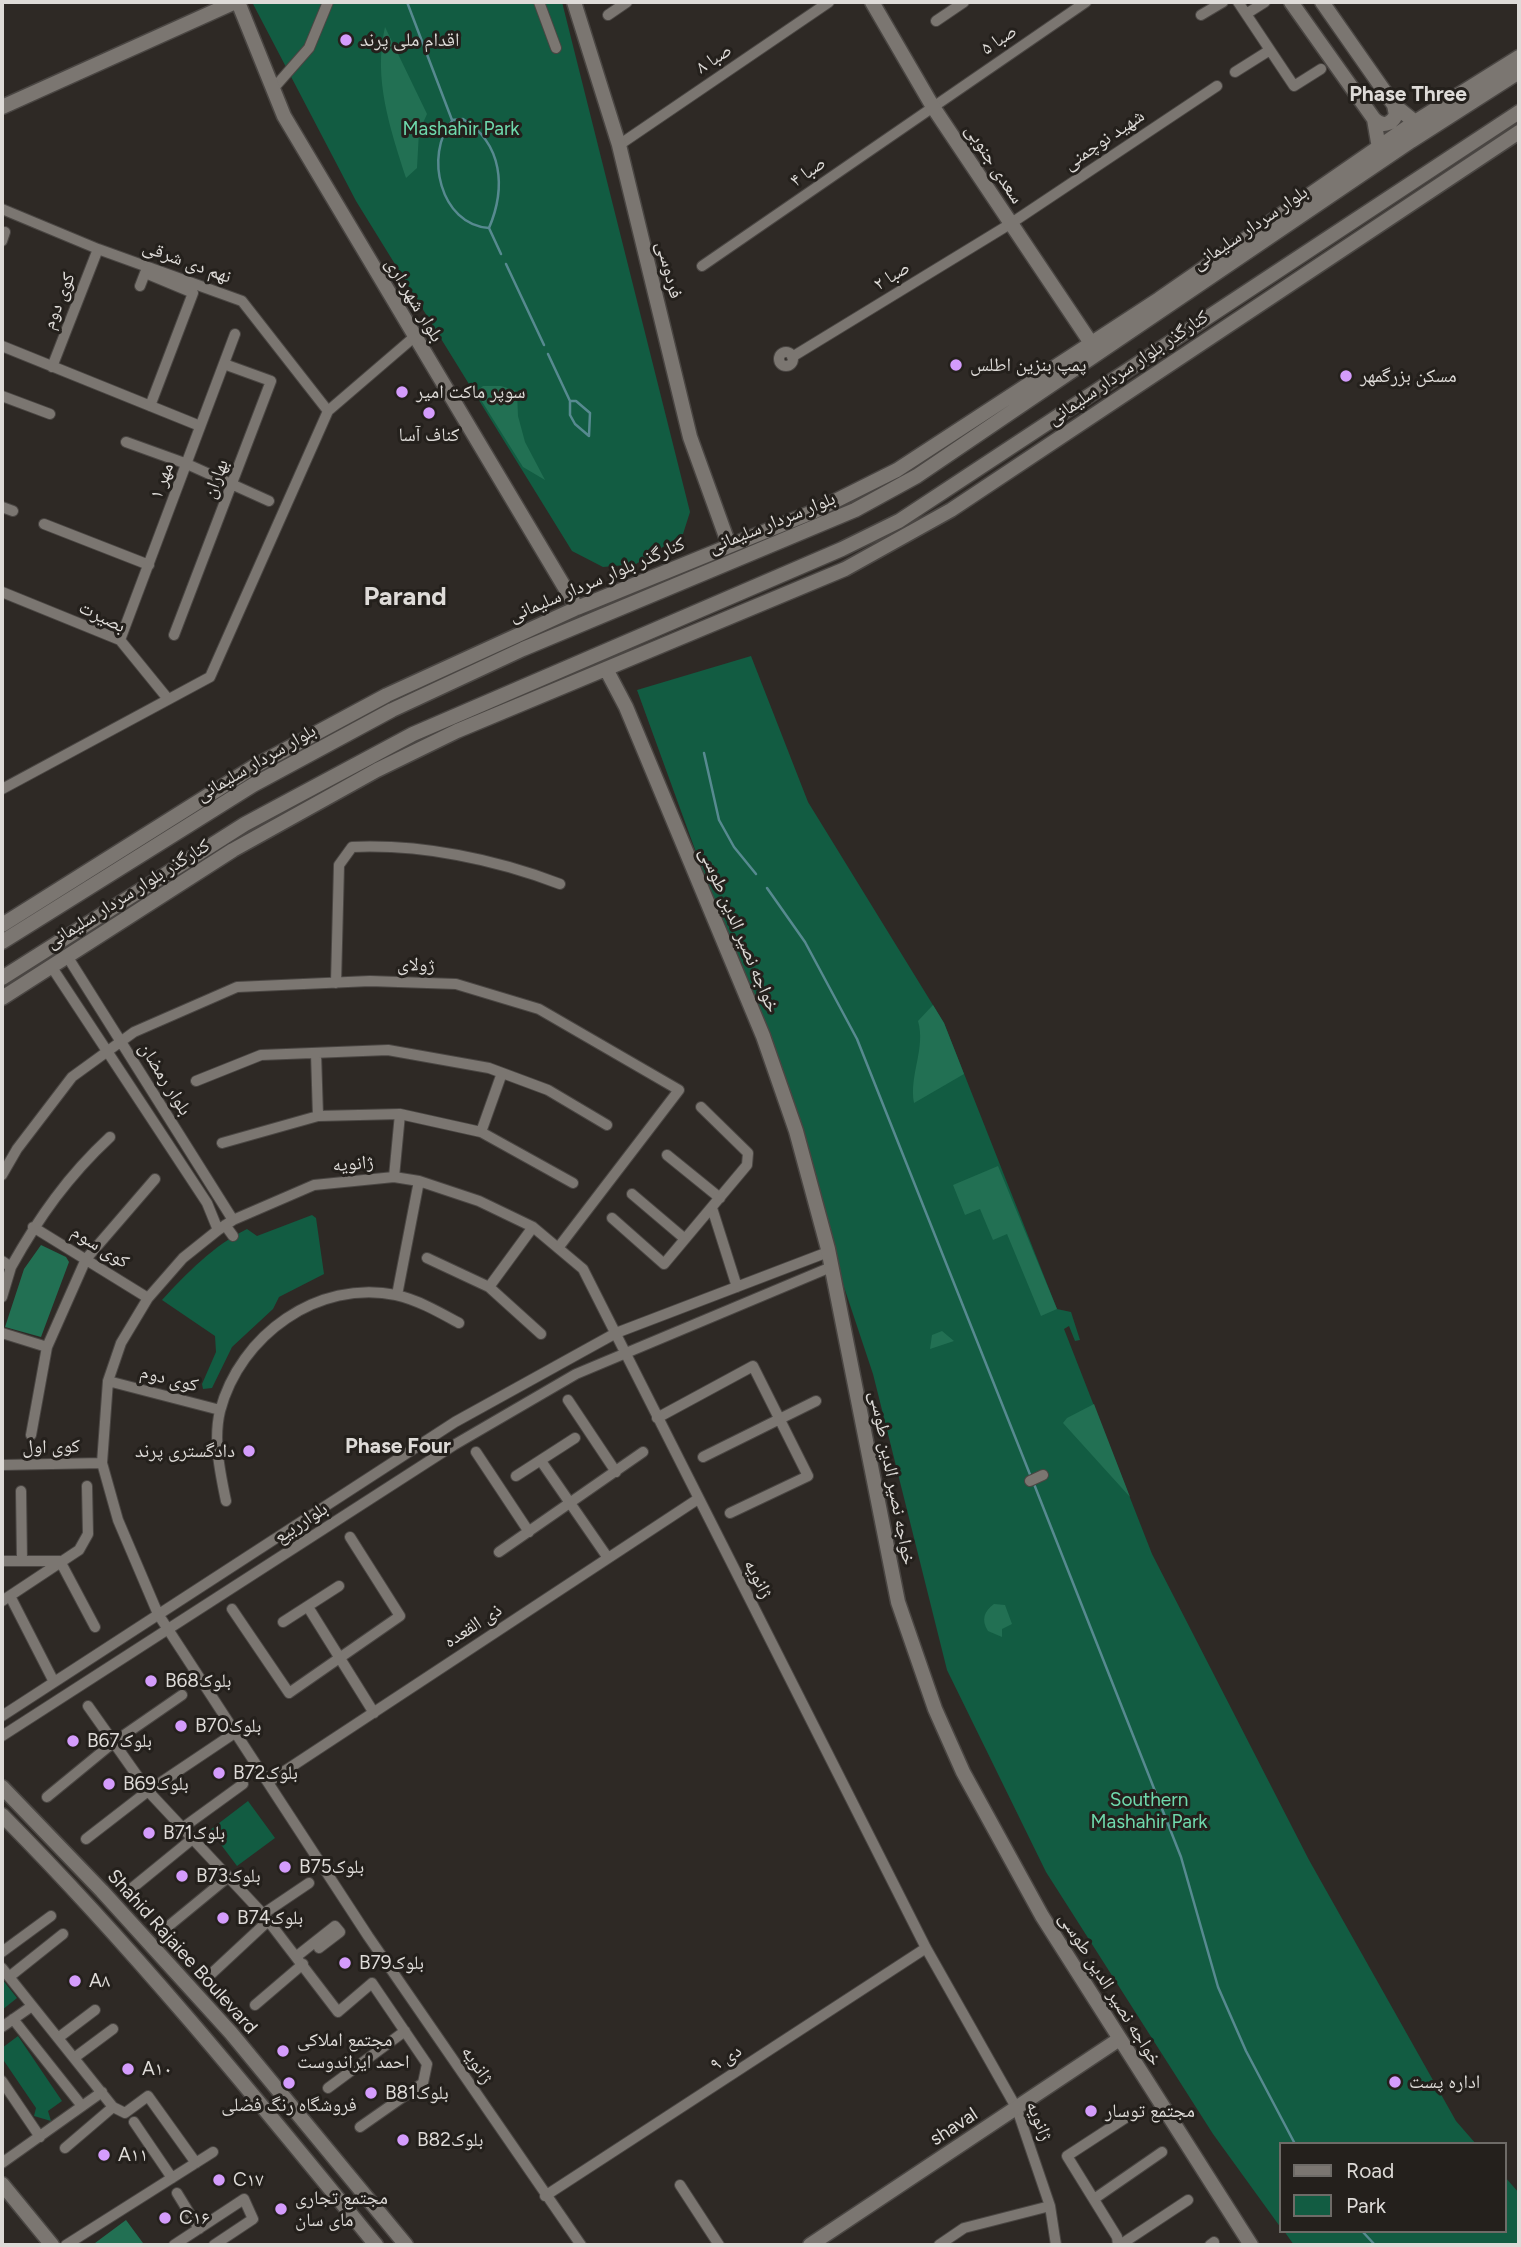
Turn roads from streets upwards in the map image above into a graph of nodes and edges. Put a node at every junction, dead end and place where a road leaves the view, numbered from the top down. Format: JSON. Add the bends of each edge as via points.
{"nodes":[{"id":1,"x":236,"y":2,"type":"edge"},
{"id":2,"x":328,"y":2,"type":"edge"},
{"id":3,"x":539,"y":2,"type":"edge"},
{"id":4,"x":574,"y":2,"type":"edge"},
{"id":5,"x":627,"y":2,"type":"edge"},
{"id":6,"x":829,"y":2,"type":"edge"},
{"id":7,"x":872,"y":2,"type":"edge"},
{"id":8,"x":964,"y":2,"type":"edge"},
{"id":9,"x":1086,"y":2,"type":"edge"},
{"id":10,"x":1223,"y":2,"type":"edge"},
{"id":11,"x":1238,"y":2,"type":"edge"},
{"id":12,"x":1265,"y":2,"type":"edge"},
{"id":13,"x":1291,"y":2,"type":"edge"},
{"id":14,"x":1322,"y":2,"type":"edge"},
{"id":15,"x":1246,"y":14,"type":"junction"},
{"id":16,"x":608,"y":15,"type":"dead end"},
{"id":17,"x":1201,"y":15,"type":"dead end"},
{"id":18,"x":936,"y":21,"type":"dead end"},
{"id":19,"x":556,"y":48,"type":"dead end"},
{"id":20,"x":1270,"y":50,"type":"junction"},
{"id":21,"x":1519,"y":57,"type":"edge"},
{"id":22,"x":1321,"y":69,"type":"dead end"},
{"id":23,"x":1235,"y":72,"type":"dead end"},
{"id":24,"x":1519,"y":72,"type":"edge"},
{"id":25,"x":1217,"y":86,"type":"dead end"},
{"id":26,"x":273,"y":89,"type":"junction"},
{"id":27,"x":1394,"y":105,"type":"junction"},
{"id":28,"x":2,"y":107,"type":"edge"},
{"id":29,"x":933,"y":107,"type":"junction"},
{"id":30,"x":1519,"y":112,"type":"edge"},
{"id":31,"x":1374,"y":119,"type":"junction"},
{"id":32,"x":1415,"y":122,"type":"junction"},
{"id":33,"x":1519,"y":132,"type":"edge"},
{"id":34,"x":619,"y":145,"type":"junction"},
{"id":35,"x":1379,"y":148,"type":"junction"},
{"id":36,"x":2,"y":209,"type":"edge"},
{"id":37,"x":1010,"y":223,"type":"junction"},
{"id":38,"x":99,"y":248,"type":"junction"},
{"id":39,"x":702,"y":266,"type":"dead end"},
{"id":40,"x":140,"y":286,"type":"dead end"},
{"id":41,"x":235,"y":334,"type":"dead end"},
{"id":42,"x":413,"y":338,"type":"junction"},
{"id":43,"x":1091,"y":343,"type":"junction"},
{"id":44,"x":2,"y":346,"type":"edge"},
{"id":45,"x":792,"y":357,"type":"dead end"},
{"id":46,"x":224,"y":364,"type":"junction"},
{"id":47,"x":52,"y":367,"type":"junction"},
{"id":48,"x":1129,"y":391,"type":"junction"},
{"id":49,"x":2,"y":396,"type":"edge"},
{"id":50,"x":1086,"y":400,"type":"junction"},
{"id":51,"x":150,"y":406,"type":"junction"},
{"id":52,"x":328,"y":411,"type":"junction"},
{"id":53,"x":50,"y":414,"type":"dead end"},
{"id":54,"x":200,"y":426,"type":"junction"},
{"id":55,"x":1061,"y":436,"type":"junction"},
{"id":56,"x":126,"y":442,"type":"dead end"},
{"id":57,"x":187,"y":464,"type":"junction"},
{"id":58,"x":232,"y":485,"type":"junction"},
{"id":59,"x":269,"y":501,"type":"dead end"},
{"id":60,"x":2,"y":507,"type":"edge"},
{"id":61,"x":13,"y":511,"type":"dead end"},
{"id":62,"x":44,"y":524,"type":"dead end"},
{"id":63,"x":729,"y":545,"type":"junction"},
{"id":64,"x":149,"y":565,"type":"junction"},
{"id":65,"x":665,"y":572,"type":"junction"},
{"id":66,"x":2,"y":592,"type":"edge"},
{"id":67,"x":638,"y":600,"type":"junction"},
{"id":68,"x":577,"y":608,"type":"junction"},
{"id":69,"x":174,"y":635,"type":"dead end"},
{"id":70,"x":120,"y":640,"type":"junction"},
{"id":71,"x":606,"y":669,"type":"junction"},
{"id":72,"x":168,"y":699,"type":"junction"},
{"id":73,"x":457,"y":731,"type":"junction"},
{"id":74,"x":412,"y":733,"type":"junction"},
{"id":75,"x":377,"y":770,"type":"junction"},
{"id":76,"x":2,"y":789,"type":"edge"},
{"id":77,"x":560,"y":884,"type":"dead end"},
{"id":78,"x":3,"y":936,"type":"edge"},
{"id":79,"x":67,"y":956,"type":"junction"},
{"id":80,"x":51,"y":966,"type":"junction"},
{"id":81,"x":2,"y":978,"type":"edge"},
{"id":82,"x":336,"y":983,"type":"junction"},
{"id":83,"x":2,"y":998,"type":"edge"},
{"id":84,"x":121,"y":1042,"type":"junction"},
{"id":85,"x":105,"y":1053,"type":"junction"},
{"id":86,"x":316,"y":1053,"type":"junction"},
{"id":87,"x":502,"y":1073,"type":"junction"},
{"id":88,"x":196,"y":1081,"type":"dead end"},
{"id":89,"x":701,"y":1107,"type":"dead end"},
{"id":90,"x":400,"y":1114,"type":"junction"},
{"id":91,"x":318,"y":1116,"type":"junction"},
{"id":92,"x":607,"y":1125,"type":"dead end"},
{"id":93,"x":481,"y":1132,"type":"junction"},
{"id":94,"x":110,"y":1137,"type":"dead end"},
{"id":95,"x":222,"y":1143,"type":"dead end"},
{"id":96,"x":667,"y":1155,"type":"dead end"},
{"id":97,"x":2,"y":1175,"type":"edge"},
{"id":98,"x":394,"y":1178,"type":"junction"},
{"id":99,"x":155,"y":1179,"type":"dead end"},
{"id":100,"x":419,"y":1181,"type":"junction"},
{"id":101,"x":573,"y":1183,"type":"dead end"},
{"id":102,"x":632,"y":1194,"type":"dead end"},
{"id":103,"x":720,"y":1198,"type":"junction"},
{"id":104,"x":712,"y":1208,"type":"junction"},
{"id":105,"x":612,"y":1218,"type":"dead end"},
{"id":106,"x":226,"y":1225,"type":"junction"},
{"id":107,"x":33,"y":1227,"type":"junction"},
{"id":108,"x":533,"y":1227,"type":"junction"},
{"id":109,"x":233,"y":1236,"type":"dead end"},
{"id":110,"x":685,"y":1239,"type":"junction"},
{"id":111,"x":558,"y":1248,"type":"junction"},
{"id":112,"x":427,"y":1258,"type":"dead end"},
{"id":113,"x":86,"y":1259,"type":"junction"},
{"id":114,"x":830,"y":1260,"type":"junction"},
{"id":115,"x":6,"y":1264,"type":"edge"},
{"id":116,"x":489,"y":1287,"type":"junction"},
{"id":117,"x":737,"y":1287,"type":"junction"},
{"id":118,"x":397,"y":1295,"type":"junction"},
{"id":119,"x":2,"y":1297,"type":"edge"},
{"id":120,"x":148,"y":1298,"type":"junction"},
{"id":121,"x":459,"y":1323,"type":"dead end"},
{"id":122,"x":2,"y":1333,"type":"edge"},
{"id":123,"x":617,"y":1333,"type":"junction"},
{"id":124,"x":541,"y":1334,"type":"dead end"},
{"id":125,"x":47,"y":1347,"type":"junction"},
{"id":126,"x":625,"y":1352,"type":"junction"},
{"id":127,"x":108,"y":1381,"type":"junction"},
{"id":128,"x":568,"y":1400,"type":"dead end"},
{"id":129,"x":816,"y":1401,"type":"dead end"},
{"id":130,"x":220,"y":1410,"type":"junction"},
{"id":131,"x":657,"y":1418,"type":"junction"},
{"id":132,"x":780,"y":1420,"type":"junction"},
{"id":133,"x":444,"y":1430,"type":"junction"},
{"id":134,"x":31,"y":1435,"type":"dead end"},
{"id":135,"x":575,"y":1438,"type":"dead end"},
{"id":136,"x":454,"y":1445,"type":"junction"},
{"id":137,"x":476,"y":1452,"type":"dead end"},
{"id":138,"x":643,"y":1452,"type":"dead end"},
{"id":139,"x":704,"y":1457,"type":"dead end"},
{"id":140,"x":541,"y":1461,"type":"junction"},
{"id":141,"x":102,"y":1463,"type":"junction"},
{"id":142,"x":2,"y":1465,"type":"edge"},
{"id":143,"x":616,"y":1472,"type":"junction"},
{"id":144,"x":1044,"y":1475,"type":"dead end"},
{"id":145,"x":516,"y":1476,"type":"dead end"},
{"id":146,"x":1030,"y":1482,"type":"dead end"},
{"id":147,"x":87,"y":1486,"type":"dead end"},
{"id":148,"x":21,"y":1491,"type":"dead end"},
{"id":149,"x":698,"y":1499,"type":"junction"},
{"id":150,"x":226,"y":1501,"type":"dead end"},
{"id":151,"x":571,"y":1505,"type":"junction"},
{"id":152,"x":730,"y":1513,"type":"dead end"},
{"id":153,"x":529,"y":1532,"type":"junction"},
{"id":154,"x":350,"y":1537,"type":"dead end"},
{"id":155,"x":499,"y":1552,"type":"dead end"},
{"id":156,"x":608,"y":1558,"type":"junction"},
{"id":157,"x":22,"y":1560,"type":"junction"},
{"id":158,"x":2,"y":1561,"type":"edge"},
{"id":159,"x":60,"y":1561,"type":"junction"},
{"id":160,"x":339,"y":1586,"type":"dead end"},
{"id":161,"x":6,"y":1598,"type":"edge"},
{"id":162,"x":308,"y":1607,"type":"junction"},
{"id":163,"x":232,"y":1609,"type":"dead end"},
{"id":164,"x":158,"y":1614,"type":"junction"},
{"id":165,"x":283,"y":1622,"type":"dead end"},
{"id":166,"x":94,"y":1627,"type":"dead end"},
{"id":167,"x":168,"y":1630,"type":"junction"},
{"id":168,"x":340,"y":1658,"type":"junction"},
{"id":169,"x":54,"y":1682,"type":"junction"},
{"id":170,"x":183,"y":1695,"type":"dead end"},
{"id":171,"x":88,"y":1706,"type":"dead end"},
{"id":172,"x":374,"y":1713,"type":"junction"},
{"id":173,"x":2,"y":1716,"type":"edge"},
{"id":174,"x":236,"y":1732,"type":"junction"},
{"id":175,"x":2,"y":1736,"type":"edge"},
{"id":176,"x":114,"y":1742,"type":"junction"},
{"id":177,"x":268,"y":1782,"type":"junction"},
{"id":178,"x":243,"y":1784,"type":"dead end"},
{"id":179,"x":2,"y":1787,"type":"edge"},
{"id":180,"x":148,"y":1791,"type":"junction"},
{"id":181,"x":47,"y":1797,"type":"dead end"},
{"id":182,"x":2,"y":1815,"type":"edge"},
{"id":183,"x":181,"y":1829,"type":"junction"},
{"id":184,"x":86,"y":1839,"type":"dead end"},
{"id":185,"x":191,"y":1840,"type":"junction"},
{"id":186,"x":227,"y":1878,"type":"junction"},
{"id":187,"x":309,"y":1883,"type":"dead end"},
{"id":188,"x":127,"y":1893,"type":"dead end"},
{"id":189,"x":51,"y":1916,"type":"dead end"},
{"id":190,"x":265,"y":1917,"type":"junction"},
{"id":191,"x":165,"y":1929,"type":"dead end"},
{"id":192,"x":63,"y":1934,"type":"dead end"},
{"id":193,"x":319,"y":1948,"type":"dead end"},
{"id":194,"x":926,"y":1948,"type":"junction"},
{"id":195,"x":2,"y":1952,"type":"edge"},
{"id":196,"x":300,"y":1960,"type":"junction"},
{"id":197,"x":5,"y":1972,"type":"edge"},
{"id":198,"x":210,"y":1975,"type":"dead end"},
{"id":199,"x":255,"y":2005,"type":"dead end"},
{"id":200,"x":32,"y":2006,"type":"junction"},
{"id":201,"x":95,"y":2010,"type":"dead end"},
{"id":202,"x":13,"y":2019,"type":"junction"},
{"id":203,"x":2,"y":2027,"type":"edge"},
{"id":204,"x":113,"y":2029,"type":"dead end"},
{"id":205,"x":405,"y":2031,"type":"junction"},
{"id":206,"x":58,"y":2038,"type":"junction"},
{"id":207,"x":1118,"y":2040,"type":"junction"},
{"id":208,"x":74,"y":2058,"type":"junction"},
{"id":209,"x":2,"y":2081,"type":"edge"},
{"id":210,"x":328,"y":2088,"type":"dead end"},
{"id":211,"x":102,"y":2092,"type":"junction"},
{"id":212,"x":82,"y":2106,"type":"junction"},
{"id":213,"x":113,"y":2107,"type":"junction"},
{"id":214,"x":1017,"y":2109,"type":"junction"},
{"id":215,"x":1129,"y":2115,"type":"dead end"},
{"id":216,"x":134,"y":2122,"type":"dead end"},
{"id":217,"x":360,"y":2126,"type":"dead end"},
{"id":218,"x":40,"y":2137,"type":"junction"},
{"id":219,"x":65,"y":2148,"type":"dead end"},
{"id":220,"x":213,"y":2152,"type":"dead end"},
{"id":221,"x":1162,"y":2152,"type":"dead end"},
{"id":222,"x":2,"y":2163,"type":"edge"},
{"id":223,"x":196,"y":2163,"type":"junction"},
{"id":224,"x":172,"y":2178,"type":"junction"},
{"id":225,"x":2,"y":2184,"type":"edge"},
{"id":226,"x":680,"y":2185,"type":"dead end"},
{"id":227,"x":177,"y":2193,"type":"dead end"},
{"id":228,"x":545,"y":2196,"type":"junction"},
{"id":229,"x":1094,"y":2199,"type":"junction"},
{"id":230,"x":1188,"y":2200,"type":"dead end"},
{"id":231,"x":1051,"y":2206,"type":"junction"},
{"id":232,"x":198,"y":2229,"type":"junction"},
{"id":233,"x":52,"y":2245,"type":"edge"},
{"id":234,"x":66,"y":2245,"type":"edge"},
{"id":235,"x":174,"y":2245,"type":"edge"},
{"id":236,"x":215,"y":2245,"type":"edge"},
{"id":237,"x":376,"y":2245,"type":"edge"},
{"id":238,"x":406,"y":2245,"type":"edge"},
{"id":239,"x":581,"y":2245,"type":"edge"},
{"id":240,"x":719,"y":2245,"type":"edge"},
{"id":241,"x":810,"y":2245,"type":"edge"},
{"id":242,"x":939,"y":2245,"type":"edge"},
{"id":243,"x":1056,"y":2245,"type":"edge"},
{"id":244,"x":1119,"y":2245,"type":"edge"},
{"id":245,"x":1251,"y":2245,"type":"edge"}],
"edges":[{"from":1,"to":26,"type":"street","name":"بلوار شهرداری"},
{"from":1,"to":28,"type":"street"},
{"from":2,"to":26,"type":"street","via":[[309,48]]},
{"from":3,"to":19,"type":"street"},
{"from":4,"to":34,"type":"street","name":"فردوسی"},
{"from":5,"to":16,"type":"street"},
{"from":6,"to":34,"type":"street","name":"صبا ۸"},
{"from":7,"to":29,"type":"street","name":"سعدی جنوبی"},
{"from":8,"to":18,"type":"street"},
{"from":9,"to":29,"type":"street","name":"صبا ۵"},
{"from":10,"to":17,"type":"street"},
{"from":11,"to":15,"type":"street"},
{"from":12,"to":15,"type":"street"},
{"from":13,"to":31,"type":"street"},
{"from":14,"to":27,"type":"street"},
{"from":15,"to":20,"type":"street"},
{"from":20,"to":22,"type":"street","via":[[1294,86]]},
{"from":20,"to":23,"type":"street"},
{"from":21,"to":32,"type":"street","name":"کنارگذر بلوار سردار سلیمانی"},
{"from":24,"to":67,"type":"street","name":"بلوار سردار سلیمانی","via":[[917,476],[855,510]]},
{"from":25,"to":37,"type":"street","name":"شهید نوچمنی"},
{"from":26,"to":42,"type":"street","name":"بلوار شهرداری","via":[[284,116]]},
{"from":27,"to":31,"type":"street","via":[[1396,116],[1389,124]]},
{"from":27,"to":32,"type":"street"},
{"from":29,"to":37,"type":"street","name":"سعدی جنوبی"},
{"from":29,"to":39,"type":"street","name":"صبا ۴"},
{"from":30,"to":50,"type":"street"},
{"from":31,"to":35,"type":"street"},
{"from":32,"to":35,"type":"street","name":"کنارگذر بلوار سردار سلیمانی"},
{"from":33,"to":48,"type":"street","name":"کنارگذر بلوار سردار سلیمانی"},
{"from":34,"to":63,"type":"street","name":"فردوسی","via":[[690,437]]},
{"from":35,"to":43,"type":"street","name":"کنارگذر بلوار سردار سلیمانی"},
{"from":36,"to":38,"type":"street","name":"نهم دی شرقی"},
{"from":37,"to":43,"type":"street","name":"سعدی جنوبی"},
{"from":37,"to":45,"type":"street","name":"صبا ۲"},
{"from":38,"to":47,"type":"street","name":"کوی دوم"},
{"from":38,"to":52,"type":"street","name":"نهم دی شرقی","via":[[242,301]]},
{"from":40,"to":51,"type":"street","via":[[145,273],[193,293]]},
{"from":41,"to":46,"type":"street","name":"مهر ۱"},
{"from":42,"to":52,"type":"street"},
{"from":42,"to":68,"type":"street","name":"بلوار شهرداری"},
{"from":43,"to":63,"type":"street","name":"کنارگذر بلوار سردار سلیمانی","via":[[897,470],[815,511]]},
{"from":44,"to":47,"type":"street"},
{"from":46,"to":54,"type":"street","name":"مهر ۱"},
{"from":46,"to":58,"type":"street","name":"بهاران","via":[[271,381]]},
{"from":47,"to":51,"type":"street"},
{"from":48,"to":50,"type":"street"},
{"from":48,"to":55,"type":"street","name":"کنارگذر بلوار سردار سلیمانی"},
{"from":49,"to":53,"type":"street"},
{"from":50,"to":55,"type":"street"},
{"from":50,"to":74,"type":"street","via":[[899,520],[842,549]]},
{"from":51,"to":54,"type":"street"},
{"from":52,"to":72,"type":"street","via":[[210,677]]},
{"from":54,"to":57,"type":"street","name":"مهر ۱"},
{"from":55,"to":71,"type":"street","name":"کنارگذر بلوار سردار سلیمانی","via":[[891,546]]},
{"from":56,"to":57,"type":"street"},
{"from":57,"to":58,"type":"street"},
{"from":57,"to":64,"type":"street","name":"مهر ۱"},
{"from":58,"to":59,"type":"street"},
{"from":58,"to":69,"type":"street","name":"بهاران"},
{"from":60,"to":61,"type":"street"},
{"from":62,"to":64,"type":"street"},
{"from":63,"to":65,"type":"street","name":"کنارگذر بلوار سردار سلیمانی"},
{"from":64,"to":70,"type":"street","name":"مهر ۱"},
{"from":65,"to":67,"type":"street"},
{"from":65,"to":68,"type":"street","name":"کنارگذر بلوار سردار سلیمانی"},
{"from":66,"to":70,"type":"street","name":"بصیرت"},
{"from":67,"to":78,"type":"street","name":"بلوار سردار سلیمانی","via":[[523,649],[327,744]]},
{"from":68,"to":78,"type":"street","name":"کنارگذر بلوار سردار سلیمانی","via":[[423,678],[243,773],[22,912]]},
{"from":70,"to":72,"type":"street","name":"بصیرت"},
{"from":71,"to":73,"type":"street","name":"کنارگذر بلوار سردار سلیمانی"},
{"from":71,"to":114,"type":"street","name":"خواجه نصیر الدین طوسی","via":[[763,1036],[796,1131]]},
{"from":72,"to":76,"type":"street"},
{"from":73,"to":74,"type":"street"},
{"from":73,"to":75,"type":"street","name":"کنارگذر بلوار سردار سلیمانی"},
{"from":74,"to":75,"type":"street"},
{"from":74,"to":81,"type":"street","via":[[245,824]]},
{"from":75,"to":79,"type":"street","name":"کنارگذر بلوار سردار سلیمانی","via":[[233,850]]},
{"from":77,"to":82,"type":"street","via":[[475,858],[352,847],[339,864]]},
{"from":79,"to":80,"type":"street","name":"کنارگذر بلوار سردار سلیمانی"},
{"from":79,"to":84,"type":"street","name":"بلوار رمضان"},
{"from":80,"to":83,"type":"street","name":"کنارگذر بلوار سردار سلیمانی"},
{"from":80,"to":85,"type":"street","name":"بلوار رمضان"},
{"from":82,"to":84,"type":"street","name":"ژولای","via":[[237,987]]},
{"from":82,"to":111,"type":"street","name":"ژولای","via":[[456,984],[540,1009],[679,1090]]},
{"from":84,"to":85,"type":"street","name":"ژولای"},
{"from":84,"to":106,"type":"street","name":"بلوار رمضان"},
{"from":85,"to":97,"type":"street","name":"ژولای","via":[[72,1077]]},
{"from":85,"to":106,"type":"street","name":"بلوار رمضان"},
{"from":86,"to":87,"type":"street","via":[[388,1050]]},
{"from":86,"to":88,"type":"street","via":[[261,1055]]},
{"from":86,"to":91,"type":"street"},
{"from":87,"to":92,"type":"street","via":[[548,1090]]},
{"from":87,"to":93,"type":"street"},
{"from":89,"to":103,"type":"street","via":[[748,1153],[747,1165]]},
{"from":90,"to":91,"type":"street"},
{"from":90,"to":93,"type":"street"},
{"from":90,"to":98,"type":"street"},
{"from":91,"to":95,"type":"street"},
{"from":93,"to":101,"type":"street"},
{"from":94,"to":107,"type":"street","via":[[76,1169]]},
{"from":96,"to":103,"type":"street"},
{"from":98,"to":100,"type":"street","name":"ژانویه"},
{"from":98,"to":106,"type":"street","name":"ژانویه","via":[[314,1185]]},
{"from":99,"to":113,"type":"street"},
{"from":100,"to":108,"type":"street","name":"ژانویه","via":[[479,1201]]},
{"from":100,"to":118,"type":"street"},
{"from":102,"to":110,"type":"street"},
{"from":103,"to":104,"type":"street"},
{"from":104,"to":110,"type":"street"},
{"from":104,"to":117,"type":"street"},
{"from":105,"to":110,"type":"street","via":[[664,1264]]},
{"from":106,"to":109,"type":"street"},
{"from":106,"to":120,"type":"street","name":"ژانویه","via":[[183,1258]]},
{"from":107,"to":113,"type":"street","name":"کوی سوم"},
{"from":107,"to":115,"type":"street"},
{"from":108,"to":111,"type":"street","name":"ژانویه"},
{"from":108,"to":116,"type":"street"},
{"from":111,"to":123,"type":"street","name":"ژانویه","via":[[583,1269]]},
{"from":112,"to":116,"type":"street"},
{"from":113,"to":120,"type":"street","name":"کوی سوم"},
{"from":113,"to":125,"type":"street"},
{"from":114,"to":117,"type":"street","name":"بلوارربیع"},
{"from":114,"to":126,"type":"street","name":"بلوارربیع"},
{"from":114,"to":207,"type":"street","name":"خواجه نصیر الدین طوسی","via":[[898,1602],[935,1709],[963,1772],[1042,1916]]},
{"from":115,"to":119,"type":"street"},
{"from":116,"to":124,"type":"street"},
{"from":117,"to":123,"type":"street","name":"بلوارربیع"},
{"from":118,"to":121,"type":"street"},
{"from":118,"to":130,"type":"street","via":[[327,1296],[295,1311],[248,1355]]},
{"from":120,"to":127,"type":"street","name":"ژانویه","via":[[121,1343]]},
{"from":122,"to":125,"type":"street"},
{"from":123,"to":126,"type":"street","name":"ژانویه"},
{"from":123,"to":133,"type":"street","name":"بلوارربیع"},
{"from":125,"to":134,"type":"street"},
{"from":126,"to":131,"type":"street","name":"ژانویه"},
{"from":126,"to":136,"type":"street","name":"بلوارربیع","via":[[576,1374]]},
{"from":127,"to":130,"type":"street","name":"کوی دوم"},
{"from":127,"to":141,"type":"street","name":"ژانویه"},
{"from":128,"to":143,"type":"street"},
{"from":129,"to":132,"type":"street"},
{"from":130,"to":150,"type":"street","via":[[218,1463]]},
{"from":131,"to":132,"type":"street","via":[[753,1366]]},
{"from":131,"to":149,"type":"street","name":"ژانویه"},
{"from":132,"to":139,"type":"street"},
{"from":132,"to":152,"type":"street","via":[[808,1476]]},
{"from":133,"to":136,"type":"street"},
{"from":133,"to":164,"type":"street","name":"بلوارربیع"},
{"from":135,"to":140,"type":"street"},
{"from":136,"to":167,"type":"street","name":"بلوارربیع"},
{"from":137,"to":153,"type":"street"},
{"from":138,"to":143,"type":"street"},
{"from":140,"to":145,"type":"street"},
{"from":140,"to":151,"type":"street"},
{"from":141,"to":142,"type":"street","name":"کوی اول"},
{"from":141,"to":164,"type":"street","name":"ژانویه","via":[[118,1520]]},
{"from":143,"to":151,"type":"street"},
{"from":144,"to":146,"type":"street"},
{"from":147,"to":159,"type":"street","via":[[88,1534],[79,1550]]},
{"from":148,"to":157,"type":"street"},
{"from":149,"to":156,"type":"street","name":"ذی القعده"},
{"from":149,"to":194,"type":"street","name":"ژانویه"},
{"from":151,"to":153,"type":"street"},
{"from":151,"to":156,"type":"street"},
{"from":153,"to":155,"type":"street"},
{"from":154,"to":168,"type":"street","via":[[400,1616]]},
{"from":156,"to":172,"type":"street","name":"ذی القعده"},
{"from":157,"to":158,"type":"street"},
{"from":157,"to":159,"type":"street"},
{"from":159,"to":161,"type":"street"},
{"from":159,"to":166,"type":"street"},
{"from":160,"to":162,"type":"street"},
{"from":161,"to":169,"type":"street"},
{"from":162,"to":165,"type":"street"},
{"from":162,"to":168,"type":"street"},
{"from":163,"to":168,"type":"street","via":[[289,1693]]},
{"from":164,"to":167,"type":"street","name":"ژانویه"},
{"from":164,"to":169,"type":"street","name":"بلوارربیع"},
{"from":167,"to":174,"type":"street","name":"ژانویه"},
{"from":167,"to":175,"type":"street","name":"بلوارربیع"},
{"from":168,"to":172,"type":"street"},
{"from":169,"to":173,"type":"street","name":"بلوارربیع"},
{"from":170,"to":176,"type":"street"},
{"from":171,"to":176,"type":"street"},
{"from":172,"to":177,"type":"street","name":"ذی القعده"},
{"from":174,"to":177,"type":"street","name":"ژانویه"},
{"from":174,"to":180,"type":"street"},
{"from":176,"to":180,"type":"street"},
{"from":176,"to":181,"type":"street"},
{"from":177,"to":228,"type":"street","name":"ژانویه"},
{"from":178,"to":183,"type":"street"},
{"from":179,"to":238,"type":"street","name":"Shahid Rajaiee Boulevard","via":[[230,2033]]},
{"from":180,"to":183,"type":"street"},
{"from":180,"to":184,"type":"street"},
{"from":182,"to":237,"type":"street","name":"Shahid Rajaiee Boulevard","via":[[56,1869],[219,2053]]},
{"from":183,"to":185,"type":"street"},
{"from":185,"to":186,"type":"street"},
{"from":185,"to":188,"type":"street"},
{"from":186,"to":190,"type":"street"},
{"from":186,"to":191,"type":"street"},
{"from":187,"to":190,"type":"street"},
{"from":189,"to":195,"type":"street"},
{"from":190,"to":196,"type":"street"},
{"from":190,"to":198,"type":"street"},
{"from":192,"to":197,"type":"street"},
{"from":193,"to":196,"type":"street","via":[[340,1932],[335,1926]]},
{"from":194,"to":214,"type":"street","name":"ژانویه"},
{"from":194,"to":228,"type":"street","name":"۹ دی"},
{"from":196,"to":199,"type":"street"},
{"from":196,"to":205,"type":"street","via":[[338,2012],[372,1983]]},
{"from":197,"to":200,"type":"street"},
{"from":200,"to":202,"type":"street"},
{"from":200,"to":206,"type":"street"},
{"from":201,"to":206,"type":"street"},
{"from":202,"to":203,"type":"street"},
{"from":202,"to":212,"type":"street"},
{"from":204,"to":208,"type":"street"},
{"from":205,"to":210,"type":"street"},
{"from":205,"to":217,"type":"street","via":[[427,2064],[423,2083]]},
{"from":206,"to":208,"type":"street"},
{"from":207,"to":214,"type":"street","name":"shaval"},
{"from":207,"to":245,"type":"street","name":"خواجه نصیر الدین طوسی"},
{"from":208,"to":211,"type":"street"},
{"from":209,"to":218,"type":"street"},
{"from":211,"to":212,"type":"street"},
{"from":211,"to":213,"type":"street"},
{"from":212,"to":218,"type":"street"},
{"from":213,"to":219,"type":"street"},
{"from":213,"to":223,"type":"street","via":[[125,2113],[148,2096]]},
{"from":214,"to":231,"type":"street","name":"ژانویه"},
{"from":214,"to":241,"type":"street","name":"shaval"},
{"from":215,"to":229,"type":"street","via":[[1067,2156]]},
{"from":216,"to":224,"type":"street"},
{"from":218,"to":222,"type":"street"},
{"from":220,"to":223,"type":"street"},
{"from":221,"to":229,"type":"street"},
{"from":223,"to":224,"type":"street"},
{"from":224,"to":234,"type":"street"},
{"from":225,"to":233,"type":"street"},
{"from":226,"to":240,"type":"street"},
{"from":227,"to":232,"type":"street"},
{"from":228,"to":239,"type":"street","name":"ژانویه"},
{"from":229,"to":244,"type":"street"},
{"from":230,"to":244,"type":"street"},
{"from":231,"to":242,"type":"street","via":[[964,2228]]},
{"from":231,"to":243,"type":"street","name":"ژانویه"},
{"from":232,"to":235,"type":"street"},
{"from":232,"to":236,"type":"street","via":[[244,2199],[253,2219]]}]}
